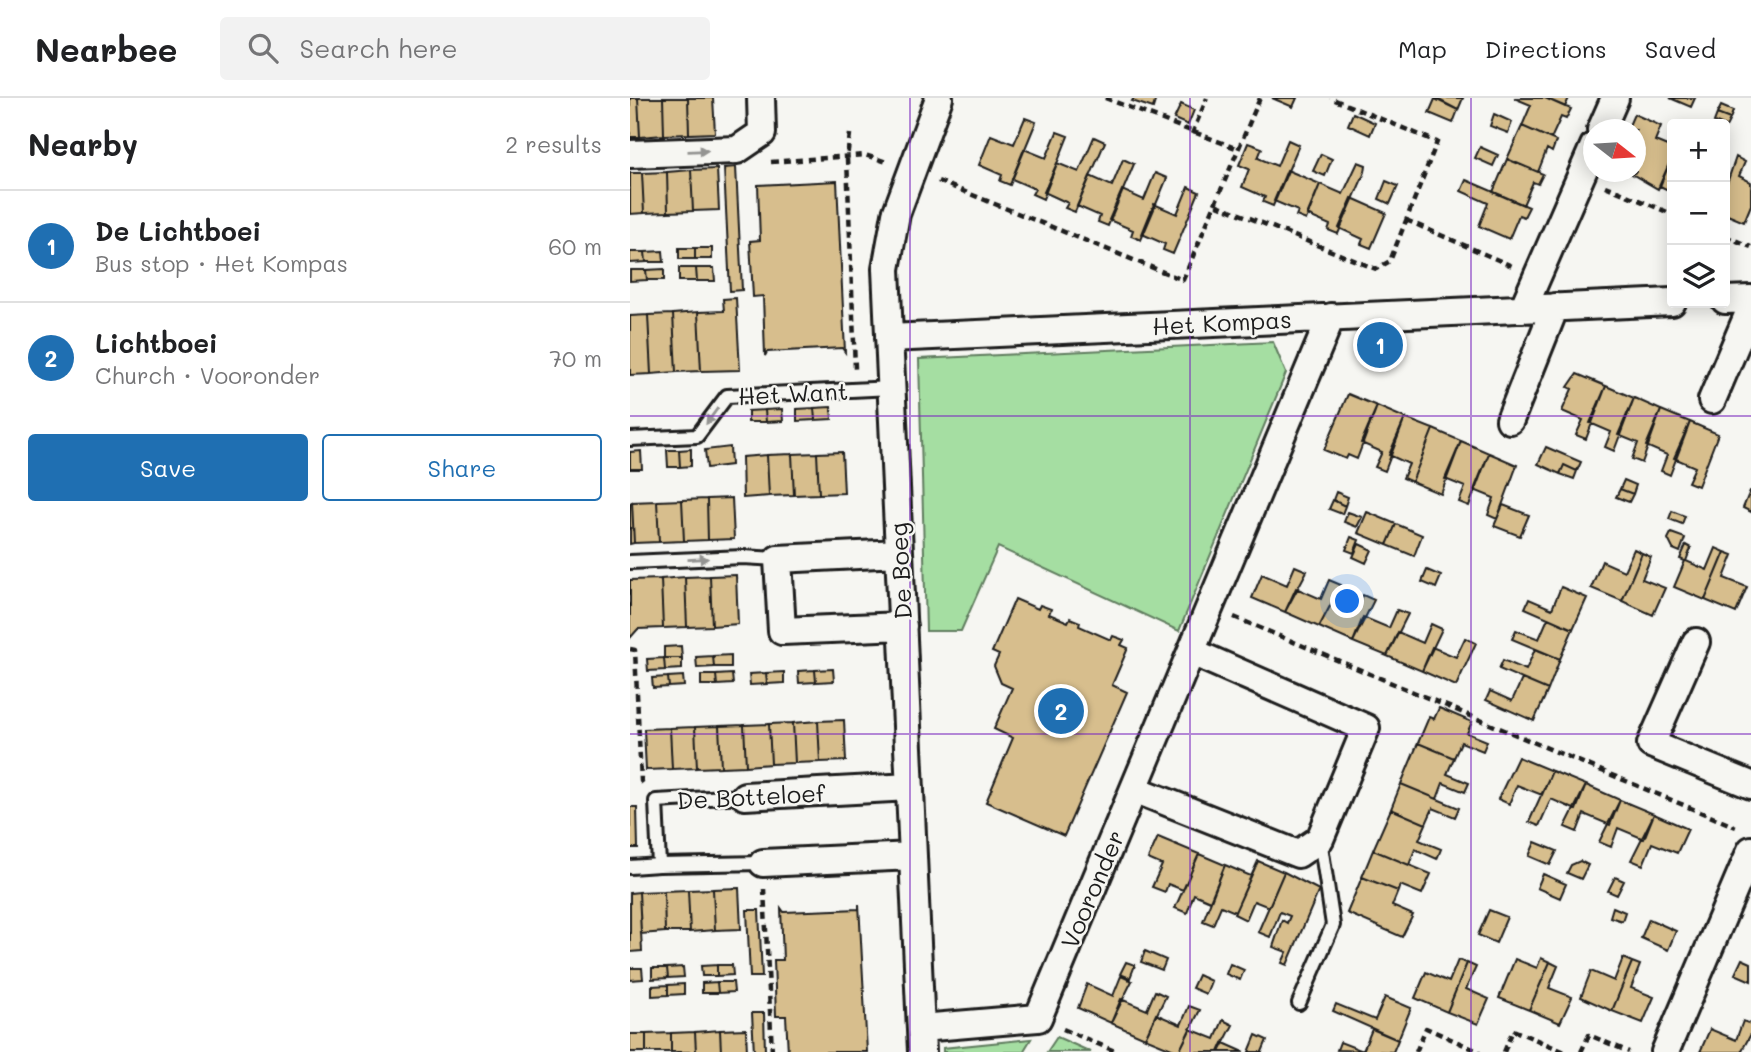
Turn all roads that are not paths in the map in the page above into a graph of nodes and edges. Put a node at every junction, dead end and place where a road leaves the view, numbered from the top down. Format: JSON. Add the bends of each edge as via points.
{"nodes":[{"id":1,"x":761,"y":98,"type":"edge"},
{"id":2,"x":939,"y":98,"type":"edge"},
{"id":3,"x":1615,"y":98,"type":"edge"},
{"id":4,"x":1606,"y":119,"type":"edge"},
{"id":5,"x":630,"y":154,"type":"edge"},
{"id":6,"x":1583,"y":170,"type":"edge"},
{"id":7,"x":1751,"y":299,"type":"edge"},
{"id":8,"x":1730,"y":300,"type":"edge"},
{"id":9,"x":1667,"y":302,"type":"edge"},
{"id":10,"x":1555,"y":307,"type":"junction"},
{"id":11,"x":1751,"y":307,"type":"edge"},
{"id":12,"x":1523,"y":309,"type":"junction"},
{"id":13,"x":1331,"y":317,"type":"junction"},
{"id":14,"x":889,"y":338,"type":"junction"},
{"id":15,"x":892,"y":388,"type":"junction"},
{"id":16,"x":1712,"y":400,"type":"dead end"},
{"id":17,"x":1510,"y":420,"type":"dead end"},
{"id":18,"x":630,"y":439,"type":"edge"},
{"id":19,"x":900,"y":553,"type":"junction"},
{"id":20,"x":778,"y":559,"type":"junction"},
{"id":21,"x":630,"y":562,"type":"edge"},
{"id":22,"x":903,"y":626,"type":"junction"},
{"id":23,"x":1696,"y":642,"type":"dead end"},
{"id":24,"x":1192,"y":652,"type":"junction"},
{"id":25,"x":1751,"y":785,"type":"edge"},
{"id":26,"x":910,"y":787,"type":"junction"},
{"id":27,"x":1134,"y":789,"type":"junction"},
{"id":28,"x":745,"y":796,"type":"joint"},
{"id":29,"x":1320,"y":839,"type":"junction"},
{"id":30,"x":1745,"y":839,"type":"edge"},
{"id":31,"x":913,"y":856,"type":"junction"},
{"id":32,"x":762,"y":863,"type":"joint"},
{"id":33,"x":659,"y":865,"type":"junction"},
{"id":34,"x":630,"y":867,"type":"edge"},
{"id":35,"x":1299,"y":1003,"type":"dead end"},
{"id":36,"x":921,"y":1040,"type":"edge"},
{"id":37,"x":1665,"y":1052,"type":"edge"}],
"edges":[{"from":5,"to":1,"type":"street","one_way":true,"via":[[737,150],[762,133]]},
{"from":2,"to":14,"type":"street","name":"De Boeg","via":[[896,214],[886,270]]},
{"from":3,"to":4,"type":"street"},
{"from":6,"to":12,"type":"street"},
{"from":7,"to":8,"type":"street"},
{"from":9,"to":10,"type":"street","name":"Het Kompas"},
{"from":10,"to":12,"type":"street","name":"Het Kompas"},
{"from":10,"to":17,"type":"street"},
{"from":11,"to":16,"type":"street"},
{"from":12,"to":13,"type":"street","name":"Het Kompas"},
{"from":13,"to":14,"type":"street","name":"Het Kompas"},
{"from":13,"to":24,"type":"street","name":"Vooronder"},
{"from":14,"to":15,"type":"street","name":"De Boeg"},
{"from":15,"to":18,"type":"lane","name":"Het Want","one_way":true,"via":[[727,396],[697,436]]},
{"from":15,"to":19,"type":"street","name":"De Boeg"},
{"from":19,"to":20,"type":"street"},
{"from":19,"to":22,"type":"street","name":"De Boeg"},
{"from":21,"to":20,"type":"lane","one_way":true},
{"from":20,"to":22,"type":"street","via":[[782,631]]},
{"from":22,"to":26,"type":"street","name":"De Boeg"},
{"from":23,"to":25,"type":"street","via":[[1651,744]]},
{"from":24,"to":27,"type":"street","name":"Vooronder"},
{"from":24,"to":29,"type":"street","via":[[1366,728]]},
{"from":26,"to":28,"type":"street","name":"De Botteloef"},
{"from":26,"to":31,"type":"street","name":"De Boeg"},
{"from":27,"to":29,"type":"street","via":[[1298,854]]},
{"from":27,"to":36,"type":"street","name":"Vooronder","via":[[1038,1018]]},
{"from":28,"to":33,"type":"lane","name":"De Botteloef","via":[[656,801]]},
{"from":29,"to":35,"type":"lane","via":[[1334,925]]},
{"from":30,"to":37,"type":"street"},
{"from":31,"to":32,"type":"street"},
{"from":31,"to":36,"type":"street","name":"De Boeg"},
{"from":32,"to":33,"type":"lane"},
{"from":33,"to":34,"type":"lane"}]}
